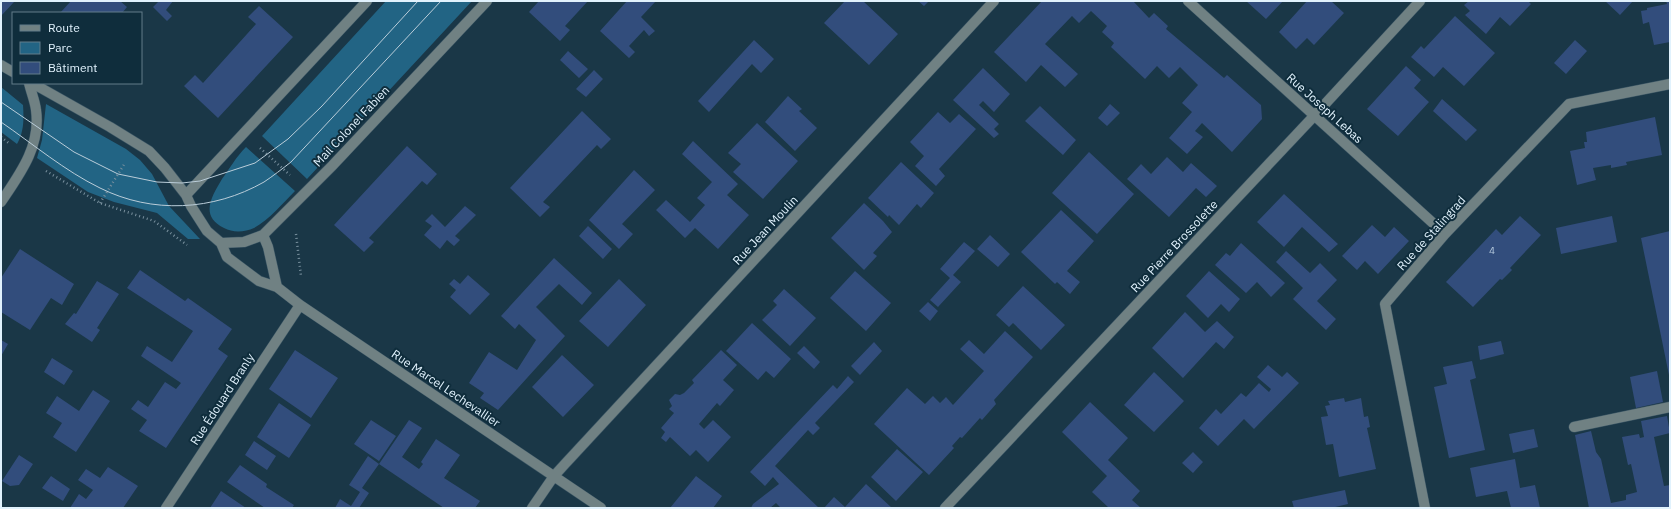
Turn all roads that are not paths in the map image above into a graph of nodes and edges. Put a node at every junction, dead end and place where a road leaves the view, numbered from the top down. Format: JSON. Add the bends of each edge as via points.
{"nodes":[{"id":1,"x":367,"y":1,"type":"edge"},
{"id":2,"x":487,"y":1,"type":"edge"},
{"id":3,"x":994,"y":1,"type":"edge"},
{"id":4,"x":1188,"y":1,"type":"edge"},
{"id":5,"x":1420,"y":1,"type":"edge"},
{"id":6,"x":1,"y":65,"type":"edge"},
{"id":7,"x":12,"y":71,"type":"edge"},
{"id":8,"x":31,"y":84,"type":"edge"},
{"id":9,"x":33,"y":84,"type":"edge"},
{"id":10,"x":1670,"y":84,"type":"edge"},
{"id":11,"x":1314,"y":116,"type":"junction"},
{"id":12,"x":186,"y":195,"type":"junction"},
{"id":13,"x":1,"y":202,"type":"edge"},
{"id":14,"x":1445,"y":234,"type":"junction"},
{"id":15,"x":263,"y":235,"type":"junction"},
{"id":16,"x":221,"y":243,"type":"junction"},
{"id":17,"x":277,"y":287,"type":"junction"},
{"id":18,"x":300,"y":305,"type":"junction"},
{"id":19,"x":1670,"y":407,"type":"edge"},
{"id":20,"x":1574,"y":427,"type":"dead end"},
{"id":21,"x":554,"y":476,"type":"junction"},
{"id":22,"x":166,"y":508,"type":"edge"},
{"id":23,"x":532,"y":508,"type":"edge"},
{"id":24,"x":601,"y":508,"type":"edge"},
{"id":25,"x":945,"y":508,"type":"edge"},
{"id":26,"x":1425,"y":508,"type":"edge"}],
"edges":[{"from":1,"to":12,"type":"street"},
{"from":2,"to":15,"type":"street","name":"Mail Colonel Fabien","via":[[332,166]]},
{"from":3,"to":21,"type":"street","name":"Rue Jean Moulin"},
{"from":4,"to":11,"type":"street","name":"Rue Joseph Lebas"},
{"from":5,"to":11,"type":"street","name":"Rue Pierre Brossolette"},
{"from":6,"to":7,"type":"street"},
{"from":8,"to":13,"type":"street","via":[[36,110],[36,131],[30,155]]},
{"from":9,"to":12,"type":"street","name":"Rue Marcel Lechevallier","via":[[149,151]]},
{"from":10,"to":14,"type":"street","name":"Rue de Stalingrad","via":[[1569,104]]},
{"from":11,"to":14,"type":"street","name":"Rue Joseph Lebas"},
{"from":11,"to":25,"type":"street","name":"Rue Pierre Brossolette"},
{"from":12,"to":16,"type":"street","name":"Rue Marcel Lechevallier","via":[[207,231]]},
{"from":14,"to":26,"type":"street","name":"Rue de Stalingrad","via":[[1385,304]]},
{"from":15,"to":16,"type":"street","name":"Mail Colonel Fabien","via":[[244,242]]},
{"from":15,"to":17,"type":"street"},
{"from":16,"to":17,"type":"street","name":"Rue Marcel Lechevallier","via":[[227,257],[259,282]]},
{"from":17,"to":18,"type":"street","name":"Rue Marcel Lechevallier"},
{"from":18,"to":21,"type":"street","name":"Rue Marcel Lechevallier"},
{"from":18,"to":22,"type":"street","name":"Rue Édouard Branly"},
{"from":19,"to":20,"type":"street"},
{"from":21,"to":23,"type":"street","name":"Rue Jean Moulin"},
{"from":21,"to":24,"type":"street","name":"Rue Marcel Lechevallier"}]}
